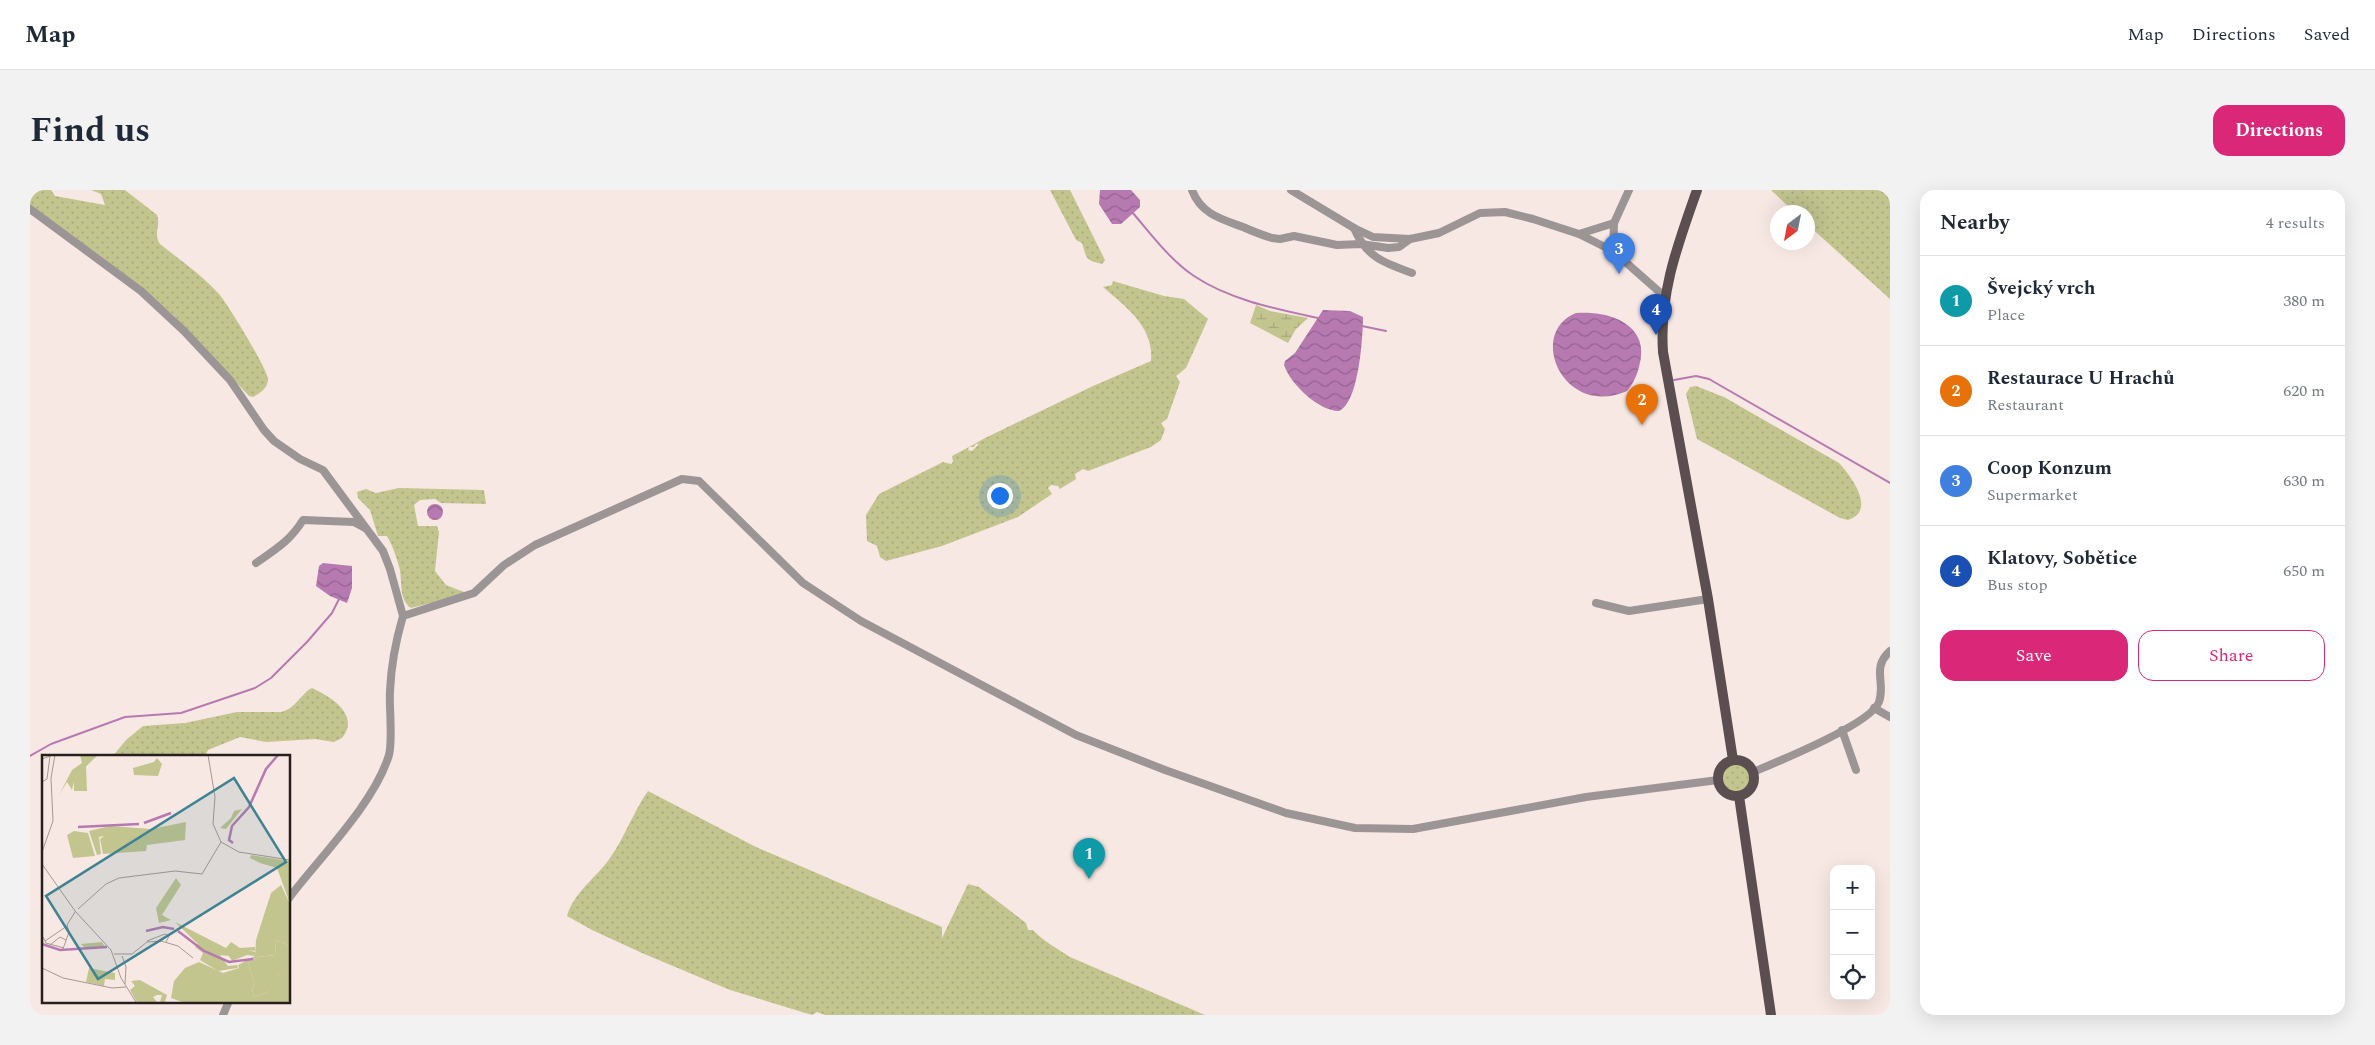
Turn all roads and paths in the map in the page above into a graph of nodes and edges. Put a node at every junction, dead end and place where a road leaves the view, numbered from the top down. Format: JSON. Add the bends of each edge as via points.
{"nodes":[{"id":1,"x":1192,"y":190,"type":"edge"},
{"id":2,"x":1291,"y":190,"type":"edge"},
{"id":3,"x":1629,"y":190,"type":"edge"},
{"id":4,"x":1697,"y":190,"type":"edge"},
{"id":5,"x":30,"y":209,"type":"edge"},
{"id":6,"x":1614,"y":223,"type":"junction"},
{"id":7,"x":1354,"y":228,"type":"junction"},
{"id":8,"x":1579,"y":234,"type":"junction"},
{"id":9,"x":1410,"y":239,"type":"junction"},
{"id":10,"x":1361,"y":244,"type":"junction"},
{"id":11,"x":1613,"y":251,"type":"junction"},
{"id":12,"x":1412,"y":273,"type":"dead end"},
{"id":13,"x":1664,"y":296,"type":"junction"},
{"id":14,"x":367,"y":529,"type":"junction"},
{"id":15,"x":256,"y":563,"type":"dead end"},
{"id":16,"x":1708,"y":599,"type":"junction"},
{"id":17,"x":1596,"y":603,"type":"dead end"},
{"id":18,"x":403,"y":616,"type":"junction"},
{"id":19,"x":1890,"y":652,"type":"edge"},
{"id":20,"x":1874,"y":708,"type":"junction"},
{"id":21,"x":1890,"y":717,"type":"edge"},
{"id":22,"x":1842,"y":730,"type":"junction"},
{"id":23,"x":1733,"y":760,"type":"junction"},
{"id":24,"x":1856,"y":770,"type":"dead end"},
{"id":25,"x":1753,"y":772,"type":"junction"},
{"id":26,"x":1718,"y":780,"type":"junction"},
{"id":27,"x":1739,"y":796,"type":"junction"},
{"id":28,"x":290,"y":897,"type":"edge"},
{"id":29,"x":229,"y":1002,"type":"edge"},
{"id":30,"x":223,"y":1015,"type":"edge"},
{"id":31,"x":1771,"y":1015,"type":"edge"}],
"edges":[{"from":1,"to":10,"type":"street","via":[[1208,213],[1263,235],[1280,239],[1294,236],[1337,246]]},
{"from":2,"to":7,"type":"street"},
{"from":3,"to":6,"type":"street"},
{"from":4,"to":13,"type":"main road","via":[[1677,245]]},
{"from":5,"to":14,"type":"street","via":[[141,291],[184,330],[230,380],[274,441],[323,470]]},
{"from":6,"to":8,"type":"street"},
{"from":6,"to":11,"type":"street"},
{"from":7,"to":9,"type":"street","via":[[1373,237]]},
{"from":7,"to":10,"type":"street"},
{"from":8,"to":9,"type":"street","via":[[1533,219],[1492,211],[1470,216],[1439,233]]},
{"from":8,"to":11,"type":"street"},
{"from":9,"to":10,"type":"street","via":[[1388,248]]},
{"from":10,"to":12,"type":"street","via":[[1386,264]]},
{"from":11,"to":13,"type":"street"},
{"from":13,"to":16,"type":"main road","via":[[1664,365]]},
{"from":14,"to":15,"type":"street","via":[[354,522],[303,520],[295,534]]},
{"from":14,"to":18,"type":"street","via":[[383,551]]},
{"from":16,"to":17,"type":"street","via":[[1629,610]]},
{"from":16,"to":23,"type":"main road"},
{"from":18,"to":26,"type":"street","via":[[474,593],[504,565],[535,545],[682,479],[690,479],[699,481],[710,490],[803,583],[861,621],[1076,735],[1286,813],[1355,828],[1413,829],[1586,796]]},
{"from":18,"to":28,"type":"street","via":[[390,689],[390,754],[378,781],[356,813]]},
{"from":19,"to":20,"type":"street","via":[[1884,656],[1880,667],[1879,702]]},
{"from":20,"to":21,"type":"street"},
{"from":20,"to":22,"type":"street","via":[[1869,715]]},
{"from":22,"to":24,"type":"street"},
{"from":22,"to":25,"type":"street"},
{"from":23,"to":25,"type":"main road","via":[[1747,763]]},
{"from":23,"to":26,"type":"main road","via":[[1722,766]]},
{"from":25,"to":27,"type":"main road","via":[[1751,788]]},
{"from":26,"to":27,"type":"main road","via":[[1726,794]]},
{"from":27,"to":31,"type":"main road"},
{"from":29,"to":30,"type":"street"}]}
